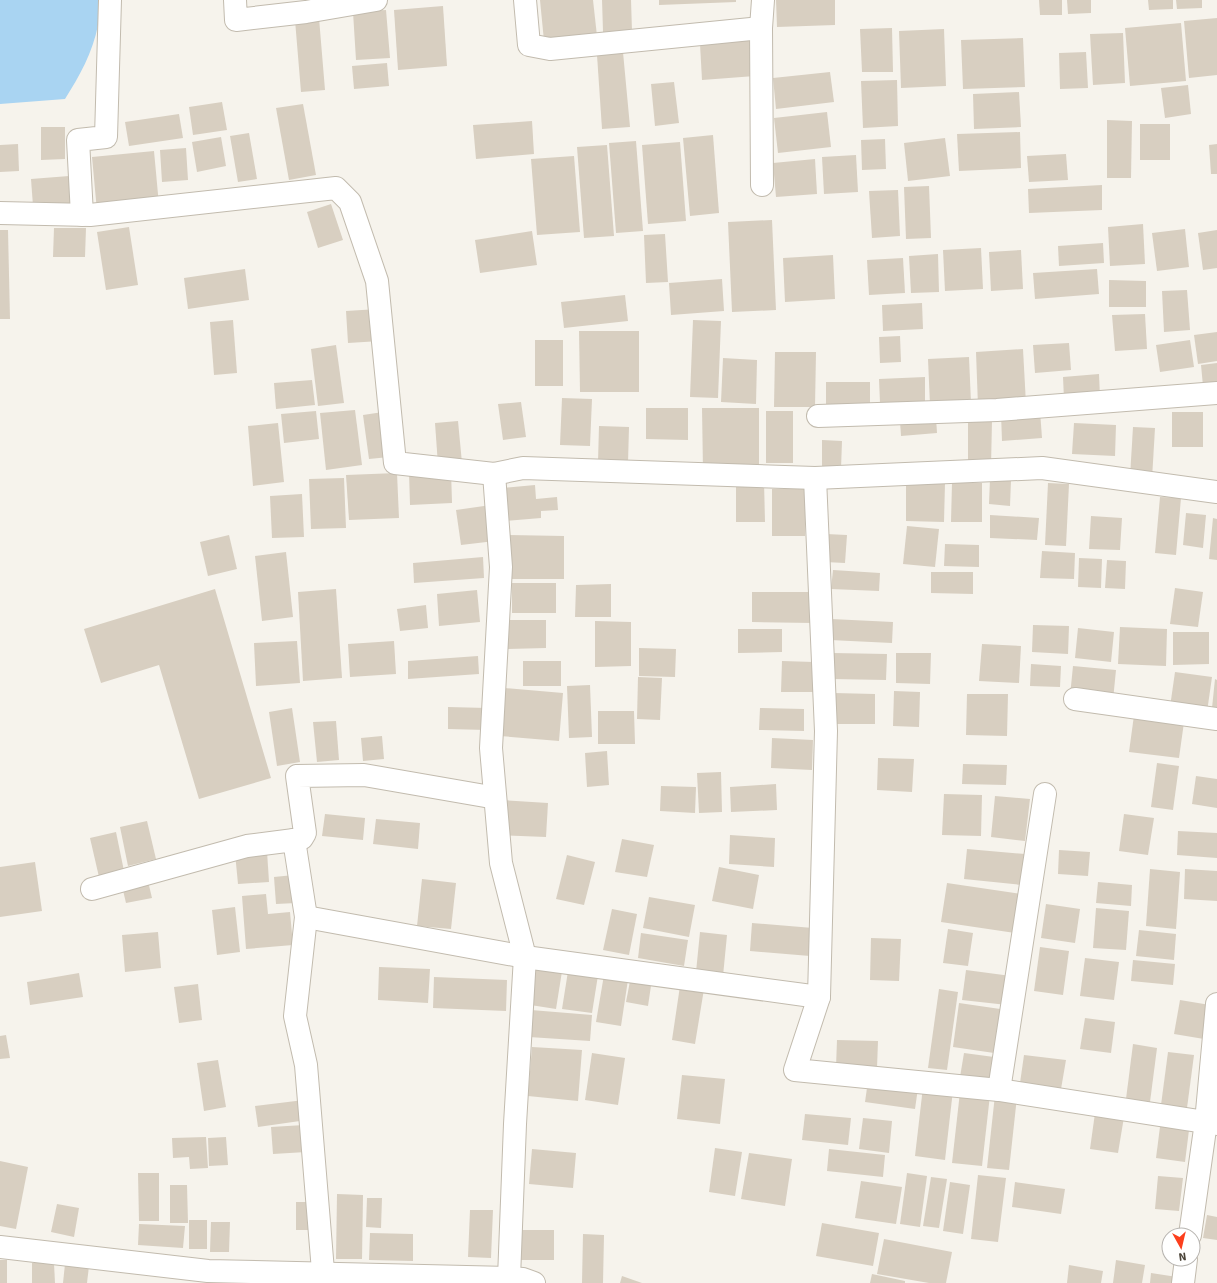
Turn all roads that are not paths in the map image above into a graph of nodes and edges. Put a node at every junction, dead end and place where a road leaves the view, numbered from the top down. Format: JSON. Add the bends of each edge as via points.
{"nodes":[{"id":1,"x":110,"y":0,"type":"edge"},
{"id":2,"x":235,"y":0,"type":"edge"},
{"id":3,"x":376,"y":0,"type":"edge"},
{"id":4,"x":525,"y":0,"type":"edge"},
{"id":5,"x":763,"y":0,"type":"edge"},
{"id":6,"x":761,"y":28,"type":"junction"},
{"id":7,"x":762,"y":185,"type":"dead end"},
{"id":8,"x":0,"y":213,"type":"edge"},
{"id":9,"x":82,"y":216,"type":"junction"},
{"id":10,"x":1217,"y":393,"type":"edge"},
{"id":11,"x":818,"y":416,"type":"dead end"},
{"id":12,"x":494,"y":474,"type":"junction"},
{"id":13,"x":815,"y":478,"type":"junction"},
{"id":14,"x":1217,"y":492,"type":"edge"},
{"id":15,"x":1075,"y":699,"type":"dead end"},
{"id":16,"x":1217,"y":718,"type":"edge"},
{"id":17,"x":1045,"y":794,"type":"dead end"},
{"id":18,"x":485,"y":796,"type":"dead end"},
{"id":19,"x":294,"y":840,"type":"junction"},
{"id":20,"x":92,"y":889,"type":"dead end"},
{"id":21,"x":306,"y":917,"type":"junction"},
{"id":22,"x":525,"y":957,"type":"junction"},
{"id":23,"x":819,"y":997,"type":"junction"},
{"id":24,"x":1217,"y":1004,"type":"edge"},
{"id":25,"x":998,"y":1090,"type":"junction"},
{"id":26,"x":1212,"y":1123,"type":"edge"},
{"id":27,"x":1192,"y":1227,"type":"edge"},
{"id":28,"x":0,"y":1247,"type":"edge"},
{"id":29,"x":1185,"y":1267,"type":"edge"},
{"id":30,"x":509,"y":1278,"type":"junction"},
{"id":31,"x":323,"y":1279,"type":"edge"},
{"id":32,"x":534,"y":1283,"type":"edge"},
{"id":33,"x":1183,"y":1283,"type":"edge"}],
"edges":[{"from":1,"to":9,"type":"street","via":[[106,137],[78,140]]},
{"from":2,"to":3,"type":"street","via":[[236,20]]},
{"from":4,"to":6,"type":"street","via":[[529,45],[550,49]]},
{"from":5,"to":6,"type":"street"},
{"from":6,"to":7,"type":"street"},
{"from":8,"to":9,"type":"street"},
{"from":9,"to":12,"type":"street","via":[[336,188],[350,202],[377,281],[395,463]]},
{"from":10,"to":11,"type":"street","via":[[998,410]]},
{"from":12,"to":13,"type":"street","via":[[523,468]]},
{"from":12,"to":22,"type":"street","via":[[501,567],[491,748],[501,863]]},
{"from":13,"to":14,"type":"street","via":[[1042,468]]},
{"from":13,"to":23,"type":"street","via":[[826,731]]},
{"from":15,"to":16,"type":"street"},
{"from":17,"to":25,"type":"street"},
{"from":18,"to":19,"type":"street","via":[[364,775],[297,776],[305,833],[302,838]]},
{"from":19,"to":20,"type":"street","via":[[248,846]]},
{"from":19,"to":21,"type":"street"},
{"from":21,"to":22,"type":"street"},
{"from":21,"to":31,"type":"street","via":[[295,1016],[306,1065]]},
{"from":22,"to":23,"type":"street"},
{"from":22,"to":30,"type":"street"},
{"from":23,"to":25,"type":"street","via":[[794,1070]]},
{"from":24,"to":26,"type":"street"},
{"from":25,"to":26,"type":"street"},
{"from":26,"to":27,"type":"street"},
{"from":28,"to":31,"type":"street","via":[[208,1271]]},
{"from":29,"to":33,"type":"street"},
{"from":30,"to":31,"type":"street"},
{"from":30,"to":32,"type":"street"}]}
